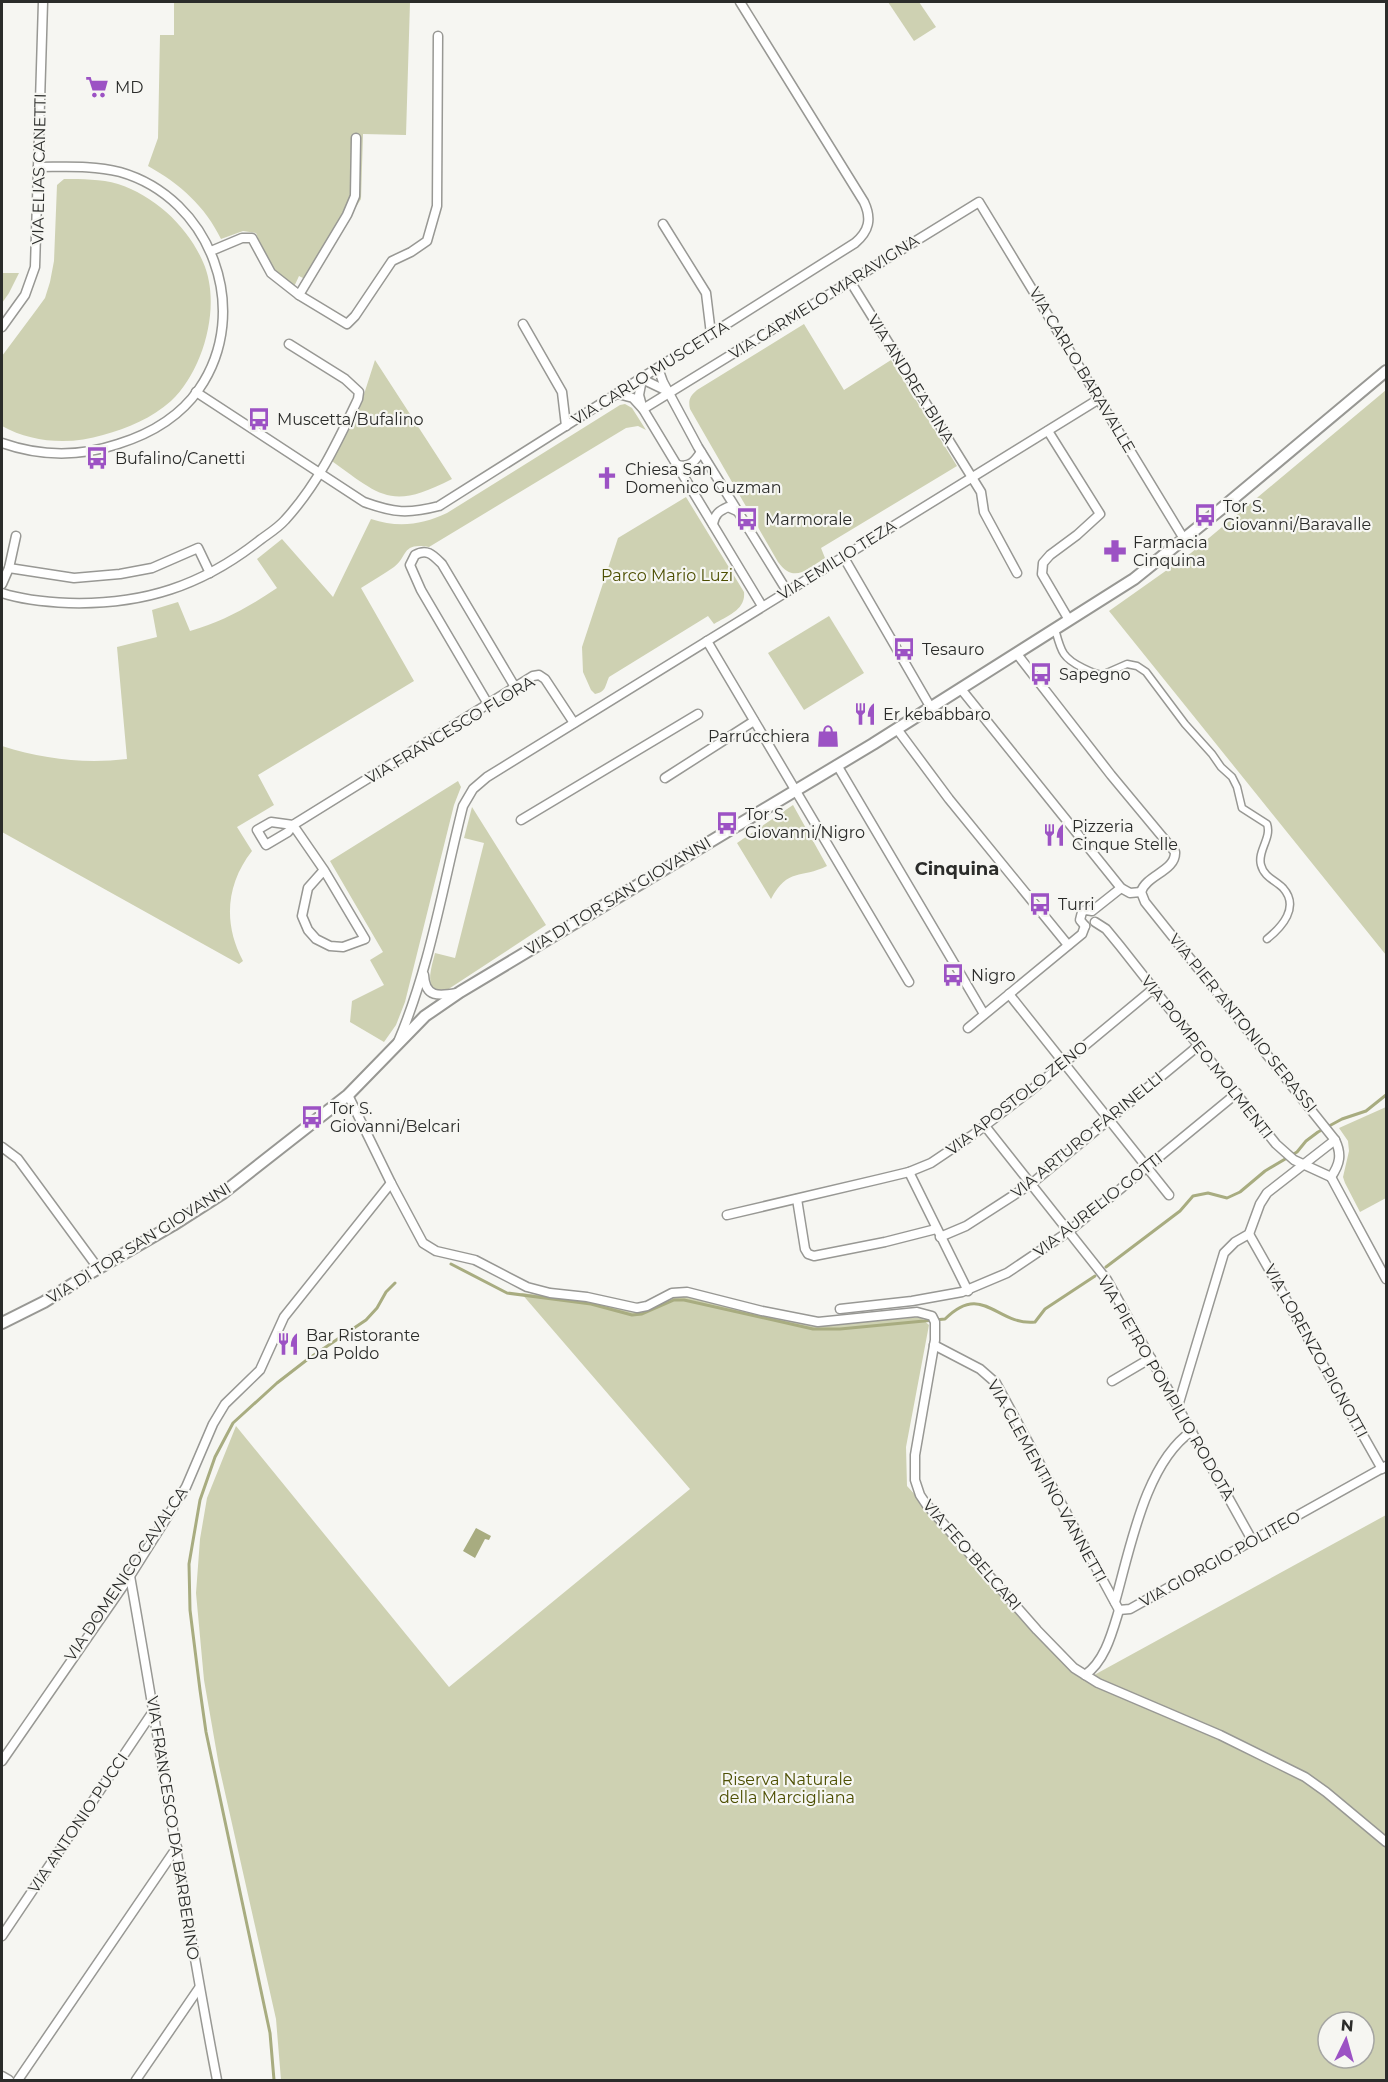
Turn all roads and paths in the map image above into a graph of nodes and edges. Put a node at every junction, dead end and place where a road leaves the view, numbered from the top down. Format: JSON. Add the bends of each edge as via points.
{"nodes":[{"id":1,"x":43,"y":2,"type":"edge"},
{"id":2,"x":740,"y":2,"type":"edge"},
{"id":3,"x":438,"y":36,"type":"dead end"},
{"id":4,"x":356,"y":138,"type":"dead end"},
{"id":5,"x":38,"y":167,"type":"junction"},
{"id":6,"x":979,"y":202,"type":"joint"},
{"id":7,"x":663,"y":224,"type":"dead end"},
{"id":8,"x":211,"y":251,"type":"junction"},
{"id":9,"x":850,"y":281,"type":"junction"},
{"id":10,"x":299,"y":295,"type":"junction"},
{"id":11,"x":523,"y":324,"type":"dead end"},
{"id":12,"x":2,"y":327,"type":"edge"},
{"id":13,"x":711,"y":334,"type":"junction"},
{"id":14,"x":289,"y":344,"type":"dead end"},
{"id":15,"x":658,"y":368,"type":"junction"},
{"id":16,"x":1386,"y":371,"type":"edge"},
{"id":17,"x":642,"y":379,"type":"junction"},
{"id":18,"x":196,"y":392,"type":"junction"},
{"id":19,"x":670,"y":393,"type":"junction"},
{"id":20,"x":618,"y":394,"type":"junction"},
{"id":21,"x":1100,"y":399,"type":"junction"},
{"id":22,"x":643,"y":409,"type":"junction"},
{"id":23,"x":566,"y":426,"type":"junction"},
{"id":24,"x":1048,"y":430,"type":"junction"},
{"id":25,"x":2,"y":443,"type":"edge"},
{"id":26,"x":701,"y":452,"type":"junction"},
{"id":27,"x":678,"y":465,"type":"junction"},
{"id":28,"x":321,"y":474,"type":"junction"},
{"id":29,"x":971,"y":478,"type":"junction"},
{"id":30,"x":738,"y":511,"type":"junction"},
{"id":31,"x":713,"y":524,"type":"junction"},
{"id":32,"x":16,"y":536,"type":"dead end"},
{"id":33,"x":1184,"y":539,"type":"junction"},
{"id":34,"x":843,"y":556,"type":"junction"},
{"id":35,"x":9,"y":568,"type":"junction"},
{"id":36,"x":210,"y":573,"type":"junction"},
{"id":37,"x":1017,"y":573,"type":"dead end"},
{"id":38,"x":2,"y":584,"type":"edge"},
{"id":39,"x":787,"y":591,"type":"junction"},
{"id":40,"x":2,"y":593,"type":"edge"},
{"id":41,"x":762,"y":606,"type":"junction"},
{"id":42,"x":1070,"y":620,"type":"junction"},
{"id":43,"x":1055,"y":629,"type":"junction"},
{"id":44,"x":707,"y":641,"type":"junction"},
{"id":45,"x":1017,"y":654,"type":"junction"},
{"id":46,"x":515,"y":687,"type":"junction"},
{"id":47,"x":961,"y":689,"type":"junction"},
{"id":48,"x":488,"y":704,"type":"junction"},
{"id":49,"x":931,"y":708,"type":"junction"},
{"id":50,"x":698,"y":714,"type":"dead end"},
{"id":51,"x":754,"y":721,"type":"junction"},
{"id":52,"x":574,"y":723,"type":"junction"},
{"id":53,"x":897,"y":729,"type":"junction"},
{"id":54,"x":837,"y":765,"type":"junction"},
{"id":55,"x":665,"y":778,"type":"dead end"},
{"id":56,"x":795,"y":790,"type":"junction"},
{"id":57,"x":521,"y":820,"type":"dead end"},
{"id":58,"x":324,"y":870,"type":"junction"},
{"id":59,"x":1120,"y":888,"type":"junction"},
{"id":60,"x":1141,"y":892,"type":"junction"},
{"id":61,"x":1092,"y":911,"type":"junction"},
{"id":62,"x":1095,"y":922,"type":"junction"},
{"id":63,"x":1085,"y":926,"type":"junction"},
{"id":64,"x":1268,"y":939,"type":"dead end"},
{"id":65,"x":1068,"y":945,"type":"junction"},
{"id":66,"x":424,"y":968,"type":"junction"},
{"id":67,"x":909,"y":982,"type":"dead end"},
{"id":68,"x":1153,"y":989,"type":"junction"},
{"id":69,"x":460,"y":992,"type":"junction"},
{"id":70,"x":1009,"y":994,"type":"junction"},
{"id":71,"x":984,"y":1014,"type":"junction"},
{"id":72,"x":968,"y":1028,"type":"dead end"},
{"id":73,"x":397,"y":1045,"type":"junction"},
{"id":74,"x":1198,"y":1046,"type":"junction"},
{"id":75,"x":1064,"y":1064,"type":"junction"},
{"id":76,"x":1237,"y":1093,"type":"junction"},
{"id":77,"x":348,"y":1095,"type":"junction"},
{"id":78,"x":1109,"y":1119,"type":"junction"},
{"id":79,"x":985,"y":1126,"type":"junction"},
{"id":80,"x":1335,"y":1140,"type":"junction"},
{"id":81,"x":2,"y":1147,"type":"edge"},
{"id":82,"x":1303,"y":1164,"type":"junction"},
{"id":83,"x":1147,"y":1167,"type":"junction"},
{"id":84,"x":909,"y":1172,"type":"junction"},
{"id":85,"x":1331,"y":1177,"type":"junction"},
{"id":86,"x":391,"y":1183,"type":"junction"},
{"id":87,"x":1031,"y":1184,"type":"junction"},
{"id":88,"x":1169,"y":1195,"type":"dead end"},
{"id":89,"x":797,"y":1199,"type":"junction"},
{"id":90,"x":727,"y":1215,"type":"dead end"},
{"id":91,"x":1068,"y":1232,"type":"junction"},
{"id":92,"x":938,"y":1233,"type":"junction"},
{"id":93,"x":1249,"y":1233,"type":"junction"},
{"id":94,"x":98,"y":1269,"type":"junction"},
{"id":95,"x":1385,"y":1275,"type":"edge"},
{"id":96,"x":968,"y":1290,"type":"junction"},
{"id":97,"x":912,"y":1301,"type":"junction"},
{"id":98,"x":840,"y":1309,"type":"dead end"},
{"id":99,"x":914,"y":1312,"type":"junction"},
{"id":100,"x":2,"y":1323,"type":"edge"},
{"id":101,"x":934,"y":1345,"type":"junction"},
{"id":102,"x":1151,"y":1358,"type":"junction"},
{"id":103,"x":1112,"y":1381,"type":"dead end"},
{"id":104,"x":1178,"y":1406,"type":"junction"},
{"id":105,"x":1192,"y":1431,"type":"junction"},
{"id":106,"x":1384,"y":1468,"type":"edge"},
{"id":107,"x":1252,"y":1540,"type":"junction"},
{"id":108,"x":130,"y":1576,"type":"junction"},
{"id":109,"x":1117,"y":1606,"type":"junction"},
{"id":110,"x":1084,"y":1675,"type":"junction"},
{"id":111,"x":154,"y":1710,"type":"junction"},
{"id":112,"x":2,"y":1761,"type":"edge"},
{"id":113,"x":1386,"y":1842,"type":"edge"},
{"id":114,"x":177,"y":1847,"type":"junction"},
{"id":115,"x":2,"y":1936,"type":"edge"},
{"id":116,"x":199,"y":1988,"type":"junction"},
{"id":117,"x":2,"y":2076,"type":"edge"},
{"id":118,"x":9,"y":2080,"type":"edge"},
{"id":119,"x":18,"y":2080,"type":"edge"},
{"id":120,"x":136,"y":2080,"type":"edge"},
{"id":121,"x":217,"y":2080,"type":"edge"}],
"edges":[{"from":1,"to":5,"type":"street","name":"VIA ELIAS CANETTI"},
{"from":2,"to":13,"type":"street","name":"VIA CARLO MUSCETTA","via":[[869,213],[868,225],[855,243]]},
{"from":3,"to":10,"type":"street","via":[[437,206],[427,241],[392,261],[347,324]]},
{"from":4,"to":10,"type":"street","via":[[355,196]]},
{"from":5,"to":8,"type":"street","via":[[102,169],[142,181],[186,214]]},
{"from":5,"to":12,"type":"street","name":"VIA ELIAS CANETTI","via":[[34,274],[25,296]]},
{"from":6,"to":9,"type":"street","name":"VIA CARMELO MARAVIGNA"},
{"from":6,"to":21,"type":"street","name":"VIA CARLO BARAVALLE"},
{"from":7,"to":13,"type":"street","via":[[706,293]]},
{"from":8,"to":10,"type":"street","via":[[242,238],[252,238],[271,273]]},
{"from":8,"to":18,"type":"street","via":[[222,289],[222,318],[214,358]]},
{"from":9,"to":19,"type":"street","name":"VIA CARMELO MARAVIGNA"},
{"from":9,"to":29,"type":"street","name":"VIA ANDREA BINA"},
{"from":11,"to":23,"type":"street","via":[[562,392]]},
{"from":13,"to":15,"type":"street","name":"VIA CARLO MUSCETTA"},
{"from":14,"to":28,"type":"street","via":[[359,392]]},
{"from":15,"to":17,"type":"street","name":"VIA CARLO MUSCETTA"},
{"from":15,"to":19,"type":"street"},
{"from":16,"to":33,"type":"street","name":"VIA DI TOR SAN GIOVANNI"},
{"from":17,"to":19,"type":"street"},
{"from":17,"to":20,"type":"street","name":"VIA CARLO MUSCETTA"},
{"from":17,"to":22,"type":"street","via":[[639,395]]},
{"from":18,"to":25,"type":"street","via":[[157,429],[107,447],[58,454]]},
{"from":18,"to":28,"type":"street","name":"VIA CARLO MUSCETTA"},
{"from":19,"to":22,"type":"street","name":"VIA CARMELO MARAVIGNA"},
{"from":19,"to":26,"type":"street"},
{"from":20,"to":22,"type":"street","via":[[633,398]]},
{"from":20,"to":23,"type":"street","name":"VIA CARLO MUSCETTA"},
{"from":21,"to":24,"type":"street","name":"VIA EMILIO TEZA"},
{"from":21,"to":33,"type":"street","name":"VIA CARLO BARAVALLE"},
{"from":22,"to":27,"type":"street"},
{"from":23,"to":28,"type":"street","name":"VIA CARLO MUSCETTA","via":[[439,506],[420,511],[389,511],[364,502]]},
{"from":24,"to":29,"type":"street","name":"VIA EMILIO TEZA"},
{"from":24,"to":42,"type":"street","via":[[1100,514],[1042,563],[1042,574]]},
{"from":26,"to":27,"type":"street","via":[[691,464]]},
{"from":26,"to":30,"type":"street"},
{"from":27,"to":31,"type":"street"},
{"from":28,"to":36,"type":"street","via":[[283,522]]},
{"from":29,"to":34,"type":"street","name":"VIA EMILIO TEZA"},
{"from":29,"to":37,"type":"street","name":"VIA ANDREA BINA","via":[[981,492],[984,512]]},
{"from":30,"to":31,"type":"street","via":[[728,507],[720,510]]},
{"from":30,"to":39,"type":"street"},
{"from":31,"to":41,"type":"street"},
{"from":32,"to":35,"type":"street"},
{"from":33,"to":42,"type":"street","name":"VIA DI TOR SAN GIOVANNI","via":[[1134,579]]},
{"from":34,"to":39,"type":"street","name":"VIA EMILIO TEZA"},
{"from":34,"to":49,"type":"street"},
{"from":35,"to":36,"type":"street","via":[[74,578],[120,574],[152,568],[198,548]]},
{"from":35,"to":38,"type":"street"},
{"from":36,"to":40,"type":"street","via":[[150,597],[122,602],[58,602]]},
{"from":39,"to":41,"type":"street","name":"VIA EMILIO TEZA"},
{"from":41,"to":44,"type":"street","name":"VIA EMILIO TEZA"},
{"from":42,"to":43,"type":"street","name":"VIA DI TOR SAN GIOVANNI"},
{"from":43,"to":45,"type":"street","name":"VIA DI TOR SAN GIOVANNI"},
{"from":43,"to":64,"type":"street","via":[[1064,656],[1081,667],[1102,675],[1130,664],[1146,672],[1232,777],[1242,808],[1267,824],[1261,866],[1284,889],[1290,903],[1286,920]]},
{"from":44,"to":51,"type":"street"},
{"from":44,"to":52,"type":"street","name":"VIA EMILIO TEZA"},
{"from":45,"to":47,"type":"street","name":"VIA DI TOR SAN GIOVANNI"},
{"from":45,"to":60,"type":"street","via":[[1175,852],[1173,861]]},
{"from":46,"to":48,"type":"street","name":"VIA FRANCESCO FLORA"},
{"from":46,"to":48,"type":"street","via":[[442,564],[430,553],[415,555],[410,565],[421,590]]},
{"from":46,"to":52,"type":"street","name":"VIA FRANCESCO FLORA","via":[[539,675]]},
{"from":47,"to":49,"type":"street","name":"VIA DI TOR SAN GIOVANNI"},
{"from":47,"to":59,"type":"street"},
{"from":48,"to":58,"type":"street","name":"VIA FRANCESCO FLORA","via":[[293,825]]},
{"from":49,"to":53,"type":"street","name":"VIA DI TOR SAN GIOVANNI"},
{"from":50,"to":57,"type":"street"},
{"from":51,"to":55,"type":"street"},
{"from":51,"to":56,"type":"street"},
{"from":52,"to":66,"type":"street","via":[[473,789],[463,806]]},
{"from":53,"to":54,"type":"street","name":"VIA DI TOR SAN GIOVANNI"},
{"from":53,"to":65,"type":"street"},
{"from":54,"to":56,"type":"street","name":"VIA DI TOR SAN GIOVANNI"},
{"from":54,"to":71,"type":"street"},
{"from":56,"to":67,"type":"street"},
{"from":56,"to":69,"type":"street","name":"VIA DI TOR SAN GIOVANNI"},
{"from":58,"to":58,"type":"street","via":[[309,888],[302,916],[308,930],[330,946],[364,939]]},
{"from":59,"to":60,"type":"street","via":[[1130,893]]},
{"from":59,"to":61,"type":"street"},
{"from":60,"to":80,"type":"street","name":"VIA PIER ANTONIO SERASSI","via":[[1145,902]]},
{"from":61,"to":62,"type":"street"},
{"from":61,"to":63,"type":"street","via":[[1080,915]]},
{"from":62,"to":63,"type":"street"},
{"from":62,"to":68,"type":"street","name":"VIA POMPEO MOLMENTI","via":[[1106,929]]},
{"from":63,"to":65,"type":"street","via":[[1082,934]]},
{"from":65,"to":70,"type":"street"},
{"from":66,"to":69,"type":"street","via":[[425,985],[432,993],[441,996]]},
{"from":66,"to":73,"type":"street"},
{"from":68,"to":74,"type":"street","name":"VIA POMPEO MOLMENTI"},
{"from":68,"to":75,"type":"street","name":"VIA APOSTOLO ZENO"},
{"from":69,"to":73,"type":"street","name":"VIA DI TOR SAN GIOVANNI","via":[[425,1016]]},
{"from":70,"to":71,"type":"street"},
{"from":70,"to":75,"type":"street"},
{"from":71,"to":72,"type":"street"},
{"from":73,"to":77,"type":"street","name":"VIA DI TOR SAN GIOVANNI"},
{"from":74,"to":76,"type":"street","name":"VIA POMPEO MOLMENTI"},
{"from":74,"to":78,"type":"street","name":"VIA ARTURO FARINELLI"},
{"from":75,"to":78,"type":"street"},
{"from":75,"to":79,"type":"street","name":"VIA APOSTOLO ZENO"},
{"from":76,"to":82,"type":"street","name":"VIA POMPEO MOLMENTI","via":[[1287,1155]]},
{"from":76,"to":83,"type":"street","name":"VIA AURELIO GOTTI"},
{"from":77,"to":86,"type":"street"},
{"from":77,"to":94,"type":"street","name":"VIA DI TOR SAN GIOVANNI","via":[[223,1192]]},
{"from":78,"to":83,"type":"street"},
{"from":78,"to":87,"type":"street","name":"VIA ARTURO FARINELLI"},
{"from":79,"to":84,"type":"street","name":"VIA APOSTOLO ZENO","via":[[937,1159]]},
{"from":79,"to":87,"type":"street","name":"VIA PIETRO POMPILIO RODOTÀ"},
{"from":80,"to":82,"type":"street"},
{"from":80,"to":85,"type":"street","via":[[1340,1150],[1339,1162]]},
{"from":81,"to":94,"type":"street","via":[[18,1159]]},
{"from":82,"to":85,"type":"street","name":"VIA POMPEO MOLMENTI"},
{"from":82,"to":93,"type":"street","via":[[1267,1193]]},
{"from":83,"to":88,"type":"street"},
{"from":83,"to":91,"type":"street","name":"VIA AURELIO GOTTI"},
{"from":84,"to":89,"type":"street","name":"VIA APOSTOLO ZENO"},
{"from":84,"to":92,"type":"street"},
{"from":85,"to":95,"type":"street"},
{"from":86,"to":99,"type":"street","via":[[427,1246],[475,1260],[542,1292],[637,1308],[672,1293],[687,1292],[818,1322]]},
{"from":86,"to":108,"type":"street","name":"VIA DOMENICO CAVALCA","via":[[284,1317],[261,1370],[225,1404],[186,1487]]},
{"from":87,"to":91,"type":"street","name":"VIA PIETRO POMPILIO RODOTÀ"},
{"from":87,"to":92,"type":"street","name":"VIA ARTURO FARINELLI","via":[[966,1226]]},
{"from":89,"to":90,"type":"street","name":"VIA APOSTOLO ZENO"},
{"from":89,"to":92,"type":"street","name":"VIA ARTURO FARINELLI","via":[[805,1249],[814,1256]]},
{"from":91,"to":96,"type":"street","name":"VIA AURELIO GOTTI","via":[[1020,1266]]},
{"from":91,"to":102,"type":"street","name":"VIA PIETRO POMPILIO RODOTÀ","via":[[1107,1280]]},
{"from":92,"to":96,"type":"street"},
{"from":93,"to":104,"type":"street","via":[[1224,1253]]},
{"from":93,"to":106,"type":"street","name":"VIA LORENZO PIGNOTTI"},
{"from":94,"to":100,"type":"street","name":"VIA DI TOR SAN GIOVANNI"},
{"from":96,"to":97,"type":"street","name":"VIA AURELIO GOTTI"},
{"from":97,"to":98,"type":"street","name":"VIA AURELIO GOTTI"},
{"from":97,"to":99,"type":"street"},
{"from":99,"to":101,"type":"street","name":"VIA FEO BELCARI","via":[[933,1318]]},
{"from":101,"to":109,"type":"street","name":"VIA CLEMENTINO VANNETTI","via":[[994,1380]]},
{"from":101,"to":110,"type":"street","name":"VIA FEO BELCARI","via":[[915,1455],[915,1480],[920,1495],[1037,1630]]},
{"from":102,"to":103,"type":"street"},
{"from":102,"to":104,"type":"street","name":"VIA PIETRO POMPILIO RODOTÀ"},
{"from":104,"to":105,"type":"street","name":"VIA PIETRO POMPILIO RODOTÀ"},
{"from":105,"to":107,"type":"street","name":"VIA PIETRO POMPILIO RODOTÀ"},
{"from":105,"to":109,"type":"street","via":[[1168,1453],[1146,1499]]},
{"from":106,"to":107,"type":"street","name":"VIA GIORGIO POLITEO"},
{"from":107,"to":109,"type":"street","name":"VIA GIORGIO POLITEO","via":[[1130,1609]]},
{"from":108,"to":111,"type":"street","name":"VIA FRANCESCO DA BARBERINO"},
{"from":108,"to":112,"type":"street","name":"VIA DOMENICO CAVALCA"},
{"from":109,"to":110,"type":"street","name":"VIA GIORGIO POLITEO","via":[[1101,1658]]},
{"from":110,"to":113,"type":"street","name":"VIA FEO BELCARI","via":[[1220,1734],[1305,1777]]},
{"from":111,"to":114,"type":"street","name":"VIA FRANCESCO DA BARBERINO"},
{"from":111,"to":115,"type":"street","name":"VIA ANTONIO PUCCI"},
{"from":114,"to":116,"type":"street","name":"VIA FRANCESCO DA BARBERINO"},
{"from":114,"to":119,"type":"street"},
{"from":116,"to":120,"type":"street"},
{"from":116,"to":121,"type":"street","name":"VIA FRANCESCO DA BARBERINO"},
{"from":117,"to":118,"type":"street"}]}
